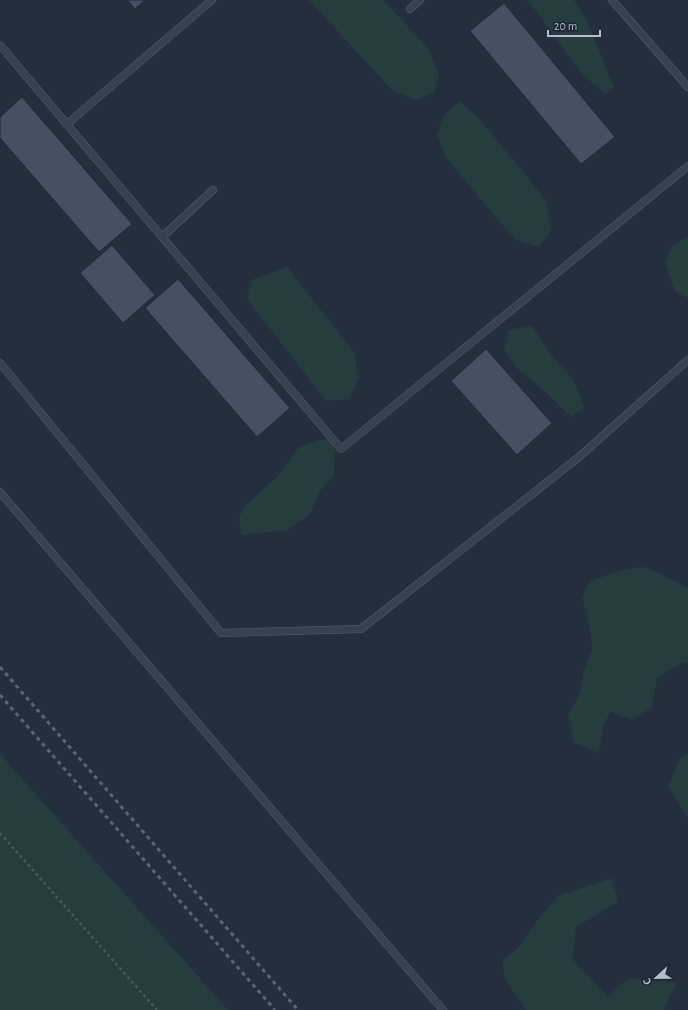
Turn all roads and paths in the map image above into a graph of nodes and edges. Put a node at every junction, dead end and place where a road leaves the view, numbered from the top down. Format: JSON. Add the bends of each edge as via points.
{"nodes":[{"id":1,"x":212,"y":0,"type":"edge"},
{"id":2,"x":420,"y":0,"type":"edge"},
{"id":3,"x":612,"y":0,"type":"edge"},
{"id":4,"x":410,"y":9,"type":"dead end"},
{"id":5,"x":0,"y":45,"type":"edge"},
{"id":6,"x":688,"y":87,"type":"edge"},
{"id":7,"x":67,"y":124,"type":"junction"},
{"id":8,"x":688,"y":166,"type":"edge"},
{"id":9,"x":213,"y":190,"type":"dead end"},
{"id":10,"x":162,"y":237,"type":"junction"},
{"id":11,"x":688,"y":360,"type":"edge"},
{"id":12,"x":0,"y":363,"type":"edge"},
{"id":13,"x":0,"y":492,"type":"edge"},
{"id":14,"x":0,"y":833,"type":"edge"},
{"id":15,"x":157,"y":1010,"type":"edge"},
{"id":16,"x":443,"y":1010,"type":"edge"}],
"edges":[{"from":1,"to":7,"type":"lane"},
{"from":2,"to":4,"type":"lane"},
{"from":3,"to":6,"type":"lane"},
{"from":5,"to":7,"type":"lane"},
{"from":7,"to":10,"type":"lane"},
{"from":8,"to":10,"type":"lane","via":[[341,448]]},
{"from":9,"to":10,"type":"lane"},
{"from":11,"to":12,"type":"lane","via":[[579,457],[361,629],[221,633]]},
{"from":13,"to":16,"type":"lane"},
{"from":14,"to":15,"type":"path"}]}
